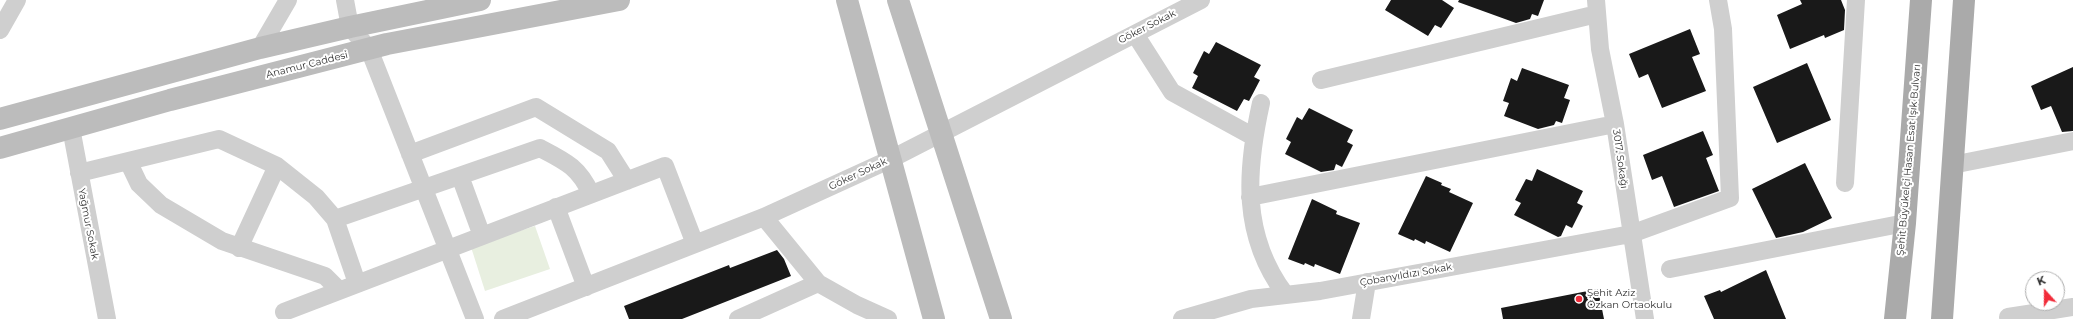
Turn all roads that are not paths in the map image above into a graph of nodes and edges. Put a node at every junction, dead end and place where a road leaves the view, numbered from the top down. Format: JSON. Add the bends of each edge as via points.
{"nodes":[{"id":1,"x":17,"y":0,"type":"edge"},
{"id":2,"x":288,"y":0,"type":"edge"},
{"id":3,"x":345,"y":0,"type":"edge"},
{"id":4,"x":480,"y":0,"type":"edge"},
{"id":5,"x":619,"y":0,"type":"edge"},
{"id":6,"x":847,"y":0,"type":"edge"},
{"id":7,"x":898,"y":0,"type":"edge"},
{"id":8,"x":915,"y":0,"type":"edge"},
{"id":9,"x":1201,"y":0,"type":"edge"},
{"id":10,"x":1718,"y":0,"type":"edge"},
{"id":11,"x":1856,"y":0,"type":"edge"},
{"id":12,"x":1922,"y":0,"type":"edge"},
{"id":13,"x":1964,"y":0,"type":"edge"},
{"id":14,"x":1596,"y":7,"type":"edge"},
{"id":15,"x":350,"y":27,"type":"junction"},
{"id":16,"x":0,"y":30,"type":"edge"},
{"id":17,"x":1135,"y":34,"type":"junction"},
{"id":18,"x":911,"y":39,"type":"junction"},
{"id":19,"x":260,"y":48,"type":"junction"},
{"id":20,"x":369,"y":49,"type":"junction"},
{"id":21,"x":1321,"y":80,"type":"dead end"},
{"id":22,"x":1261,"y":103,"type":"dead end"},
{"id":23,"x":0,"y":119,"type":"edge"},
{"id":24,"x":1615,"y":124,"type":"junction"},
{"id":25,"x":71,"y":128,"type":"junction"},
{"id":26,"x":941,"y":134,"type":"junction"},
{"id":27,"x":1254,"y":137,"type":"junction"},
{"id":28,"x":2073,"y":141,"type":"edge"},
{"id":29,"x":0,"y":148,"type":"edge"},
{"id":30,"x":410,"y":154,"type":"junction"},
{"id":31,"x":891,"y":159,"type":"junction"},
{"id":32,"x":128,"y":161,"type":"junction"},
{"id":33,"x":1952,"y":165,"type":"junction"},
{"id":34,"x":277,"y":166,"type":"junction"},
{"id":35,"x":79,"y":173,"type":"junction"},
{"id":36,"x":460,"y":176,"type":"junction"},
{"id":37,"x":627,"y":181,"type":"junction"},
{"id":38,"x":1845,"y":183,"type":"dead end"},
{"id":39,"x":424,"y":190,"type":"junction"},
{"id":40,"x":591,"y":194,"type":"junction"},
{"id":41,"x":1250,"y":197,"type":"junction"},
{"id":42,"x":556,"y":207,"type":"junction"},
{"id":43,"x":764,"y":217,"type":"junction"},
{"id":44,"x":335,"y":219,"type":"junction"},
{"id":45,"x":1905,"y":223,"type":"junction"},
{"id":46,"x":1631,"y":234,"type":"junction"},
{"id":47,"x":482,"y":236,"type":"junction"},
{"id":48,"x":695,"y":244,"type":"junction"},
{"id":49,"x":239,"y":248,"type":"junction"},
{"id":50,"x":447,"y":249,"type":"junction"},
{"id":51,"x":1670,"y":269,"type":"dead end"},
{"id":52,"x":1367,"y":282,"type":"junction"},
{"id":53,"x":358,"y":283,"type":"junction"},
{"id":54,"x":818,"y":283,"type":"junction"},
{"id":55,"x":586,"y":287,"type":"junction"},
{"id":56,"x":340,"y":290,"type":"junction"},
{"id":57,"x":1285,"y":294,"type":"junction"},
{"id":58,"x":2073,"y":307,"type":"edge"},
{"id":59,"x":284,"y":312,"type":"dead end"},
{"id":60,"x":2008,"y":316,"type":"dead end"},
{"id":61,"x":747,"y":317,"type":"edge"},
{"id":62,"x":107,"y":319,"type":"edge"},
{"id":63,"x":476,"y":319,"type":"edge"},
{"id":64,"x":503,"y":319,"type":"edge"},
{"id":65,"x":888,"y":319,"type":"edge"},
{"id":66,"x":934,"y":319,"type":"edge"},
{"id":67,"x":1000,"y":319,"type":"edge"},
{"id":68,"x":1182,"y":319,"type":"edge"},
{"id":69,"x":1361,"y":319,"type":"edge"},
{"id":70,"x":1645,"y":319,"type":"edge"},
{"id":71,"x":1895,"y":319,"type":"edge"},
{"id":72,"x":1942,"y":319,"type":"edge"}],
"edges":[{"from":1,"to":16,"type":"street"},
{"from":2,"to":19,"type":"street"},
{"from":3,"to":15,"type":"street"},
{"from":4,"to":15,"type":"street"},
{"from":5,"to":20,"type":"street","name":"Anamur Caddesi"},
{"from":6,"to":31,"type":"street"},
{"from":7,"to":18,"type":"street"},
{"from":8,"to":18,"type":"street"},
{"from":9,"to":17,"type":"street","name":"Göker Sokak"},
{"from":10,"to":46,"type":"street","name":"Çobanyıldızı Sokak","via":[[1723,29],[1730,198]]},
{"from":11,"to":38,"type":"street"},
{"from":12,"to":45,"type":"main road","name":"Şehit Büyükelçi Hasan Esat Işık Bulvarı"},
{"from":13,"to":33,"type":"main road"},
{"from":14,"to":21,"type":"street"},
{"from":14,"to":24,"type":"street","name":"3017. Sokağı","via":[[1600,48]]},
{"from":15,"to":19,"type":"street"},
{"from":15,"to":20,"type":"street"},
{"from":17,"to":26,"type":"street","name":"Göker Sokak"},
{"from":17,"to":27,"type":"street","via":[[1172,92]]},
{"from":18,"to":26,"type":"street"},
{"from":19,"to":23,"type":"street"},
{"from":20,"to":25,"type":"street","name":"Anamur Caddesi"},
{"from":20,"to":30,"type":"street"},
{"from":22,"to":27,"type":"street"},
{"from":24,"to":41,"type":"street"},
{"from":24,"to":46,"type":"street","name":"3017. Sokağı"},
{"from":25,"to":29,"type":"street","name":"Anamur Caddesi"},
{"from":25,"to":35,"type":"street","name":"Yağmur Sokak"},
{"from":26,"to":31,"type":"street","name":"Göker Sokak"},
{"from":26,"to":67,"type":"street"},
{"from":27,"to":41,"type":"street"},
{"from":28,"to":33,"type":"street"},
{"from":30,"to":37,"type":"street","via":[[536,106],[608,151]]},
{"from":30,"to":39,"type":"street"},
{"from":31,"to":43,"type":"street","name":"Göker Sokak"},
{"from":31,"to":66,"type":"street"},
{"from":32,"to":34,"type":"street","via":[[219,139]]},
{"from":32,"to":35,"type":"street"},
{"from":32,"to":49,"type":"street","via":[[139,184],[152,199],[222,241]]},
{"from":33,"to":72,"type":"main road"},
{"from":34,"to":44,"type":"street","via":[[316,197]]},
{"from":34,"to":49,"type":"street"},
{"from":35,"to":62,"type":"street","name":"Yağmur Sokak"},
{"from":36,"to":39,"type":"street"},
{"from":36,"to":40,"type":"street","via":[[540,148],[571,164],[581,175]]},
{"from":36,"to":47,"type":"street"},
{"from":37,"to":40,"type":"street"},
{"from":37,"to":48,"type":"street","via":[[665,166]]},
{"from":39,"to":44,"type":"street"},
{"from":39,"to":50,"type":"street"},
{"from":40,"to":42,"type":"street"},
{"from":41,"to":57,"type":"street","via":[[1258,245],[1274,279]]},
{"from":42,"to":47,"type":"street"},
{"from":42,"to":55,"type":"street"},
{"from":43,"to":48,"type":"street","name":"Göker Sokak"},
{"from":43,"to":54,"type":"street"},
{"from":44,"to":53,"type":"street"},
{"from":45,"to":51,"type":"street"},
{"from":45,"to":71,"type":"main road","name":"Şehit Büyükelçi Hasan Esat Işık Bulvarı"},
{"from":46,"to":52,"type":"street","name":"Çobanyıldızı Sokak"},
{"from":46,"to":70,"type":"street","name":"3017. Sokağı"},
{"from":47,"to":50,"type":"street"},
{"from":48,"to":55,"type":"street","name":"Göker Sokak"},
{"from":49,"to":56,"type":"street","via":[[325,276]]},
{"from":50,"to":53,"type":"street"},
{"from":50,"to":63,"type":"street"},
{"from":52,"to":57,"type":"street","name":"Çobanyıldızı Sokak","via":[[1320,291]]},
{"from":52,"to":69,"type":"street"},
{"from":53,"to":56,"type":"street"},
{"from":54,"to":61,"type":"street"},
{"from":54,"to":65,"type":"street"},
{"from":55,"to":64,"type":"street","name":"Göker Sokak"},
{"from":56,"to":59,"type":"street"},
{"from":57,"to":68,"type":"street","name":"Çobanyıldızı Sokak","via":[[1244,301]]},
{"from":58,"to":60,"type":"street"}]}
